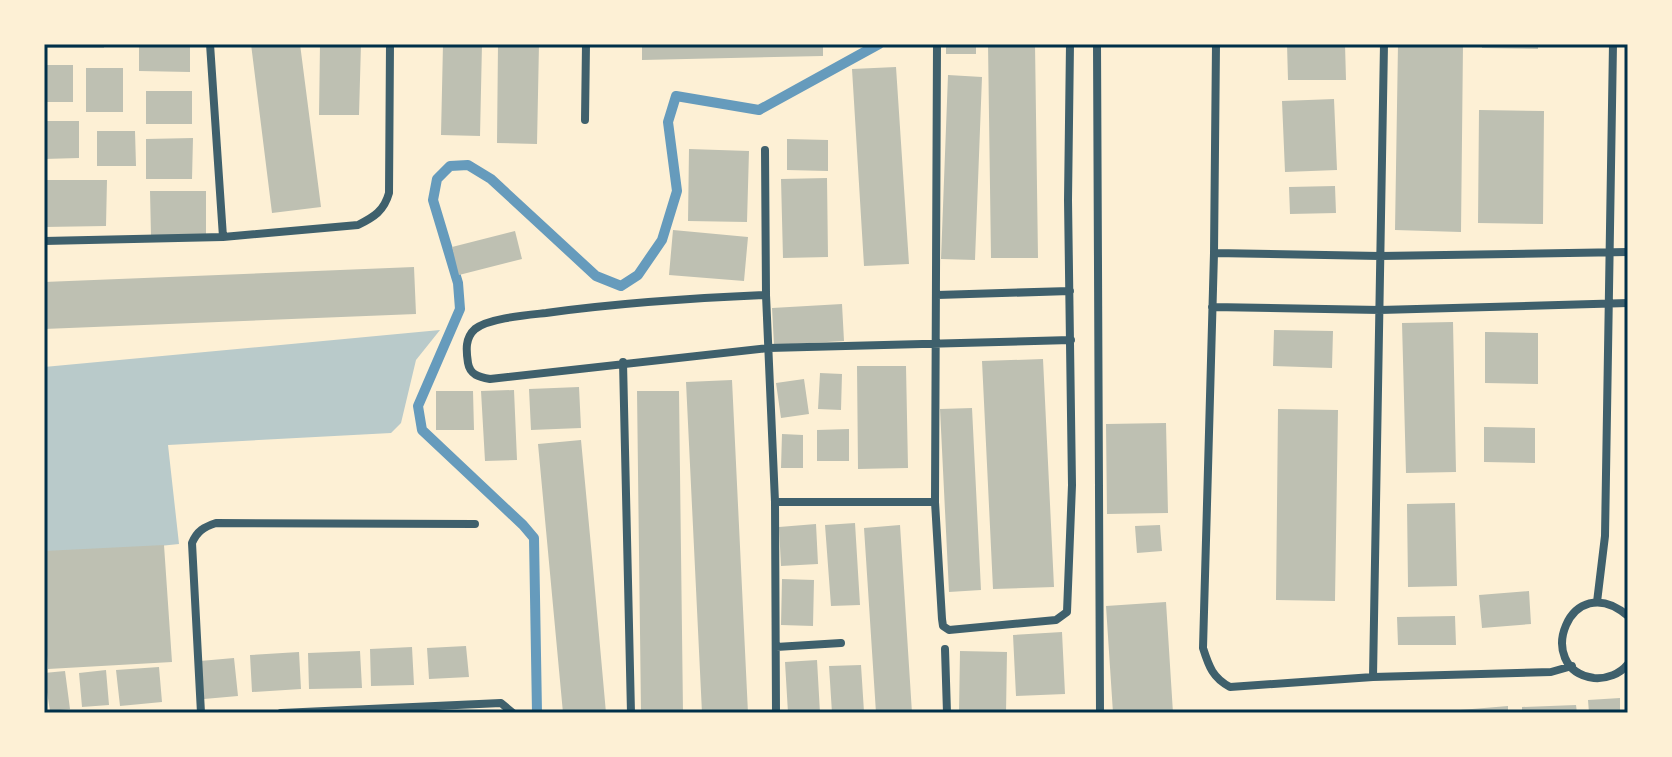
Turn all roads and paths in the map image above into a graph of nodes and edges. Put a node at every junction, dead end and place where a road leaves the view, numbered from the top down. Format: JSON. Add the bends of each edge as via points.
{"nodes":[{"id":1,"x":210,"y":44,"type":"edge"},
{"id":2,"x":390,"y":44,"type":"edge"},
{"id":3,"x":586,"y":44,"type":"edge"},
{"id":4,"x":937,"y":44,"type":"edge"},
{"id":5,"x":1070,"y":44,"type":"edge"},
{"id":6,"x":1097,"y":44,"type":"edge"},
{"id":7,"x":1216,"y":44,"type":"edge"},
{"id":8,"x":1384,"y":44,"type":"edge"},
{"id":9,"x":1613,"y":44,"type":"edge"},
{"id":10,"x":585,"y":120,"type":"dead end"},
{"id":11,"x":765,"y":150,"type":"dead end"},
{"id":12,"x":223,"y":237,"type":"junction"},
{"id":13,"x":44,"y":241,"type":"edge"},
{"id":14,"x":1611,"y":251,"type":"junction"},
{"id":15,"x":1628,"y":252,"type":"edge"},
{"id":16,"x":1214,"y":253,"type":"junction"},
{"id":17,"x":1380,"y":256,"type":"junction"},
{"id":18,"x":1070,"y":291,"type":"junction"},
{"id":19,"x":766,"y":295,"type":"junction"},
{"id":20,"x":937,"y":295,"type":"junction"},
{"id":21,"x":1609,"y":303,"type":"junction"},
{"id":22,"x":1628,"y":303,"type":"edge"},
{"id":23,"x":1212,"y":307,"type":"junction"},
{"id":24,"x":1380,"y":310,"type":"junction"},
{"id":25,"x":1071,"y":340,"type":"junction"},
{"id":26,"x":937,"y":342,"type":"junction"},
{"id":27,"x":769,"y":348,"type":"junction"},
{"id":28,"x":623,"y":362,"type":"junction"},
{"id":29,"x":775,"y":502,"type":"junction"},
{"id":30,"x":935,"y":502,"type":"junction"},
{"id":31,"x":475,"y":524,"type":"dead end"},
{"id":32,"x":1597,"y":602,"type":"junction"},
{"id":33,"x":1628,"y":616,"type":"edge"},
{"id":34,"x":841,"y":643,"type":"dead end"},
{"id":35,"x":776,"y":647,"type":"junction"},
{"id":36,"x":945,"y":649,"type":"dead end"},
{"id":37,"x":1628,"y":664,"type":"edge"},
{"id":38,"x":1572,"y":666,"type":"junction"},
{"id":39,"x":1373,"y":677,"type":"junction"},
{"id":40,"x":201,"y":713,"type":"edge"},
{"id":41,"x":281,"y":713,"type":"edge"},
{"id":42,"x":513,"y":713,"type":"edge"},
{"id":43,"x":631,"y":713,"type":"edge"},
{"id":44,"x":776,"y":713,"type":"edge"},
{"id":45,"x":947,"y":713,"type":"edge"},
{"id":46,"x":1100,"y":713,"type":"edge"}],
"edges":[{"from":1,"to":12,"type":"street"},
{"from":2,"to":12,"type":"street","via":[[385,207],[358,225]]},
{"from":3,"to":10,"type":"street"},
{"from":4,"to":20,"type":"street"},
{"from":5,"to":18,"type":"street"},
{"from":6,"to":46,"type":"street"},
{"from":7,"to":16,"type":"street"},
{"from":8,"to":17,"type":"street"},
{"from":9,"to":14,"type":"street"},
{"from":11,"to":19,"type":"street"},
{"from":12,"to":13,"type":"street"},
{"from":14,"to":15,"type":"street"},
{"from":14,"to":17,"type":"street"},
{"from":14,"to":21,"type":"street"},
{"from":16,"to":17,"type":"street"},
{"from":16,"to":23,"type":"street"},
{"from":17,"to":24,"type":"street"},
{"from":18,"to":20,"type":"street"},
{"from":18,"to":25,"type":"street"},
{"from":19,"to":27,"type":"street"},
{"from":19,"to":28,"type":"street","via":[[637,301],[520,316],[479,326],[467,339],[469,368],[490,379]]},
{"from":20,"to":26,"type":"street"},
{"from":21,"to":22,"type":"street"},
{"from":21,"to":24,"type":"street"},
{"from":21,"to":32,"type":"street","via":[[1605,536]]},
{"from":23,"to":24,"type":"street"},
{"from":23,"to":39,"type":"street","via":[[1203,648],[1209,669],[1230,687]]},
{"from":24,"to":39,"type":"street"},
{"from":25,"to":26,"type":"street"},
{"from":25,"to":30,"type":"street","via":[[1072,485],[1065,615],[1056,620],[945,628]]},
{"from":26,"to":27,"type":"street"},
{"from":26,"to":30,"type":"street"},
{"from":27,"to":28,"type":"street"},
{"from":27,"to":29,"type":"street"},
{"from":28,"to":43,"type":"street"},
{"from":29,"to":30,"type":"street"},
{"from":29,"to":35,"type":"street"},
{"from":31,"to":40,"type":"street","via":[[216,523],[196,533],[192,543]]},
{"from":32,"to":33,"type":"street"},
{"from":32,"to":38,"type":"street","via":[[1566,620],[1561,644]]},
{"from":34,"to":35,"type":"street"},
{"from":35,"to":44,"type":"street"},
{"from":36,"to":45,"type":"street"},
{"from":37,"to":38,"type":"street","via":[[1603,678],[1581,674]]},
{"from":38,"to":39,"type":"street","via":[[1551,672]]},
{"from":41,"to":42,"type":"street","via":[[501,703]]}]}
